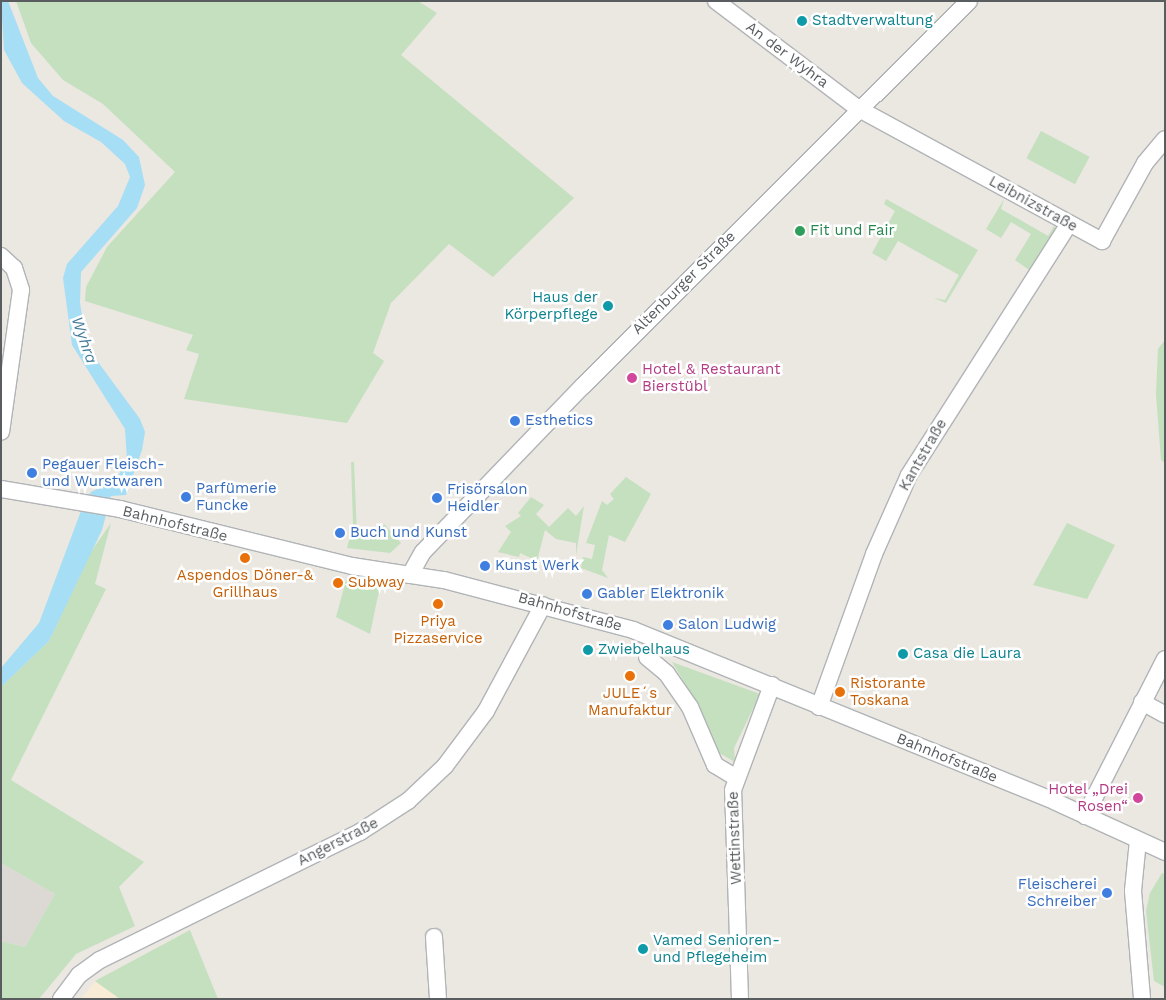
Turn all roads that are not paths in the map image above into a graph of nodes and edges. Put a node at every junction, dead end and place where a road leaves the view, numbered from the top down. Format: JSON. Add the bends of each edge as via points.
{"nodes":[{"id":1,"x":716,"y":1,"type":"edge"},
{"id":2,"x":969,"y":1,"type":"edge"},
{"id":3,"x":859,"y":109,"type":"junction"},
{"id":4,"x":1165,"y":139,"type":"edge"},
{"id":5,"x":1069,"y":224,"type":"junction"},
{"id":6,"x":1,"y":256,"type":"edge"},
{"id":7,"x":1,"y":432,"type":"edge"},
{"id":8,"x":1,"y":489,"type":"edge"},
{"id":9,"x":410,"y":575,"type":"junction"},
{"id":10,"x":543,"y":605,"type":"junction"},
{"id":11,"x":647,"y":657,"type":"dead end"},
{"id":12,"x":1165,"y":659,"type":"edge"},
{"id":13,"x":772,"y":685,"type":"junction"},
{"id":14,"x":1142,"y":702,"type":"junction"},
{"id":15,"x":819,"y":706,"type":"junction"},
{"id":16,"x":1165,"y":715,"type":"edge"},
{"id":17,"x":735,"y":777,"type":"junction"},
{"id":18,"x":1085,"y":816,"type":"junction"},
{"id":19,"x":1138,"y":840,"type":"junction"},
{"id":20,"x":1165,"y":852,"type":"edge"},
{"id":21,"x":434,"y":937,"type":"dead end"},
{"id":22,"x":61,"y":999,"type":"edge"},
{"id":23,"x":438,"y":999,"type":"edge"},
{"id":24,"x":740,"y":999,"type":"edge"},
{"id":25,"x":1142,"y":999,"type":"edge"}],
"edges":[{"from":1,"to":3,"type":"street","name":"An der Wyhra"},
{"from":2,"to":3,"type":"street","name":"Altenburger Straße"},
{"from":3,"to":5,"type":"street","name":"Leibnizstraße"},
{"from":3,"to":9,"type":"street","name":"Altenburger Straße","via":[[423,552]]},
{"from":4,"to":5,"type":"street","name":"Leibnizstraße","via":[[1145,163],[1102,241]]},
{"from":5,"to":15,"type":"street","name":"Kantstraße","via":[[909,475],[874,554]]},
{"from":6,"to":7,"type":"street","via":[[14,268],[21,290]]},
{"from":8,"to":9,"type":"street","name":"Bahnhofstraße","via":[[120,509],[352,566]]},
{"from":9,"to":10,"type":"street","name":"Bahnhofstraße"},
{"from":10,"to":13,"type":"street","name":"Bahnhofstraße","via":[[633,630]]},
{"from":10,"to":22,"type":"street","name":"Angerstraße","via":[[486,711],[445,766],[408,801],[360,832],[100,960],[79,975]]},
{"from":11,"to":17,"type":"street","via":[[663,670],[690,707],[715,765]]},
{"from":12,"to":14,"type":"street"},
{"from":13,"to":15,"type":"street","name":"Bahnhofstraße"},
{"from":13,"to":17,"type":"street","name":"Wettinstraße"},
{"from":14,"to":16,"type":"street"},
{"from":14,"to":18,"type":"street"},
{"from":15,"to":18,"type":"street","name":"Bahnhofstraße"},
{"from":17,"to":24,"type":"street","name":"Wettinstraße"},
{"from":18,"to":19,"type":"street","name":"Bahnhofstraße"},
{"from":19,"to":20,"type":"street","name":"Bahnhofstraße"},
{"from":19,"to":25,"type":"street","via":[[1133,891]]},
{"from":21,"to":23,"type":"street"}]}
